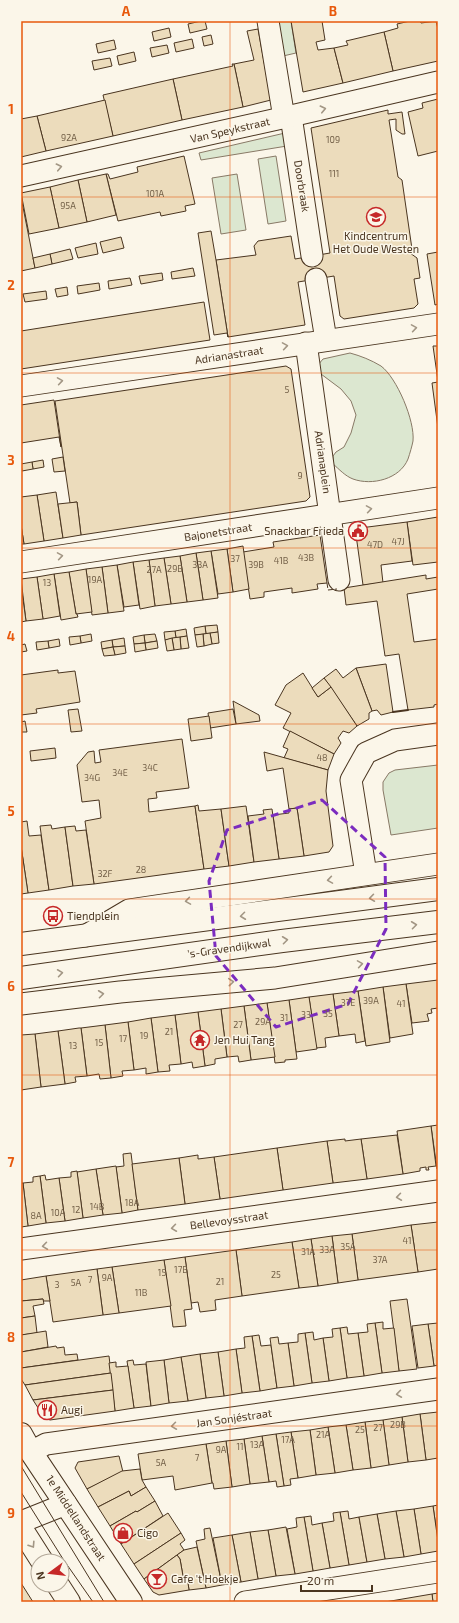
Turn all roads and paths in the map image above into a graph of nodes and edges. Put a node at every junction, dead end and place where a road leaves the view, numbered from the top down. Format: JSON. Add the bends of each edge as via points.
{"nodes":[{"id":1,"x":268,"y":21,"type":"edge"},
{"id":2,"x":438,"y":82,"type":"edge"},
{"id":3,"x":288,"y":117,"type":"junction"},
{"id":4,"x":21,"y":176,"type":"edge"},
{"id":5,"x":312,"y":256,"type":"dead end"},
{"id":6,"x":316,"y":279,"type":"dead end"},
{"id":7,"x":438,"y":324,"type":"edge"},
{"id":8,"x":316,"y":342,"type":"junction"},
{"id":9,"x":21,"y":386,"type":"edge"},
{"id":10,"x":438,"y":498,"type":"edge"},
{"id":11,"x":331,"y":515,"type":"junction"},
{"id":12,"x":21,"y":562,"type":"edge"},
{"id":13,"x":339,"y":580,"type":"dead end"},
{"id":14,"x":438,"y":734,"type":"edge"},
{"id":15,"x":438,"y":864,"type":"edge"},
{"id":16,"x":366,"y":874,"type":"junction"},
{"id":17,"x":438,"y":889,"type":"edge"},
{"id":18,"x":438,"y":922,"type":"edge"},
{"id":19,"x":84,"y":936,"type":"junction"},
{"id":20,"x":21,"y":944,"type":"edge"},
{"id":21,"x":438,"y":952,"type":"edge"},
{"id":22,"x":21,"y":978,"type":"edge"},
{"id":23,"x":21,"y":1004,"type":"edge"},
{"id":24,"x":438,"y":1192,"type":"edge"},
{"id":25,"x":21,"y":1249,"type":"edge"},
{"id":26,"x":438,"y":1389,"type":"edge"},
{"id":27,"x":26,"y":1443,"type":"edge"},
{"id":28,"x":66,"y":1504,"type":"junction"},
{"id":29,"x":21,"y":1522,"type":"edge"},
{"id":30,"x":21,"y":1528,"type":"edge"},
{"id":31,"x":37,"y":1553,"type":"edge"},
{"id":32,"x":438,"y":1572,"type":"edge"},
{"id":33,"x":63,"y":1593,"type":"edge"},
{"id":34,"x":69,"y":1602,"type":"edge"},
{"id":35,"x":131,"y":1602,"type":"edge"},
{"id":36,"x":245,"y":1602,"type":"edge"}],
"edges":[{"from":1,"to":3,"type":"street","name":"Doorbraak"},
{"from":3,"to":2,"type":"street","name":"Van Speykstraat","one_way":true},
{"from":4,"to":3,"type":"street","name":"Van Speykstraat","one_way":true},
{"from":3,"to":5,"type":"street","name":"Doorbraak"},
{"from":6,"to":8,"type":"street"},
{"from":8,"to":7,"type":"street","name":"Adrianastraat","one_way":true},
{"from":9,"to":8,"type":"street","name":"Adrianastraat","one_way":true},
{"from":8,"to":11,"type":"street","name":"Adrianaplein"},
{"from":11,"to":10,"type":"street","name":"Bajonetstraat","one_way":true},
{"from":12,"to":11,"type":"street","name":"Bajonetstraat","one_way":true},
{"from":11,"to":13,"type":"street","name":"Adrianaplein"},
{"from":14,"to":16,"type":"street","via":[[395,740],[366,753],[351,780]]},
{"from":15,"to":16,"type":"street"},
{"from":16,"to":19,"type":"street","one_way":true,"via":[[129,910]]},
{"from":17,"to":19,"type":"main road","one_way":true},
{"from":22,"to":18,"type":"main road","name":"'s-Gravendijkwal","one_way":true},
{"from":19,"to":20,"type":"main road"},
{"from":23,"to":21,"type":"street","one_way":true,"via":[[275,978]]},
{"from":24,"to":25,"type":"street","name":"Bellevoysstraat","one_way":true},
{"from":26,"to":27,"type":"street","name":"Jan Sonjéstraat","one_way":true,"via":[[46,1444]]},
{"from":27,"to":28,"type":"main road","name":"1e Middellandstraat"},
{"from":28,"to":29,"type":"street"},
{"from":28,"to":35,"type":"main road","name":"1e Middellandstraat"},
{"from":30,"to":31,"type":"main road","one_way":true},
{"from":32,"to":36,"type":"street"},
{"from":33,"to":34,"type":"main road"}]}
